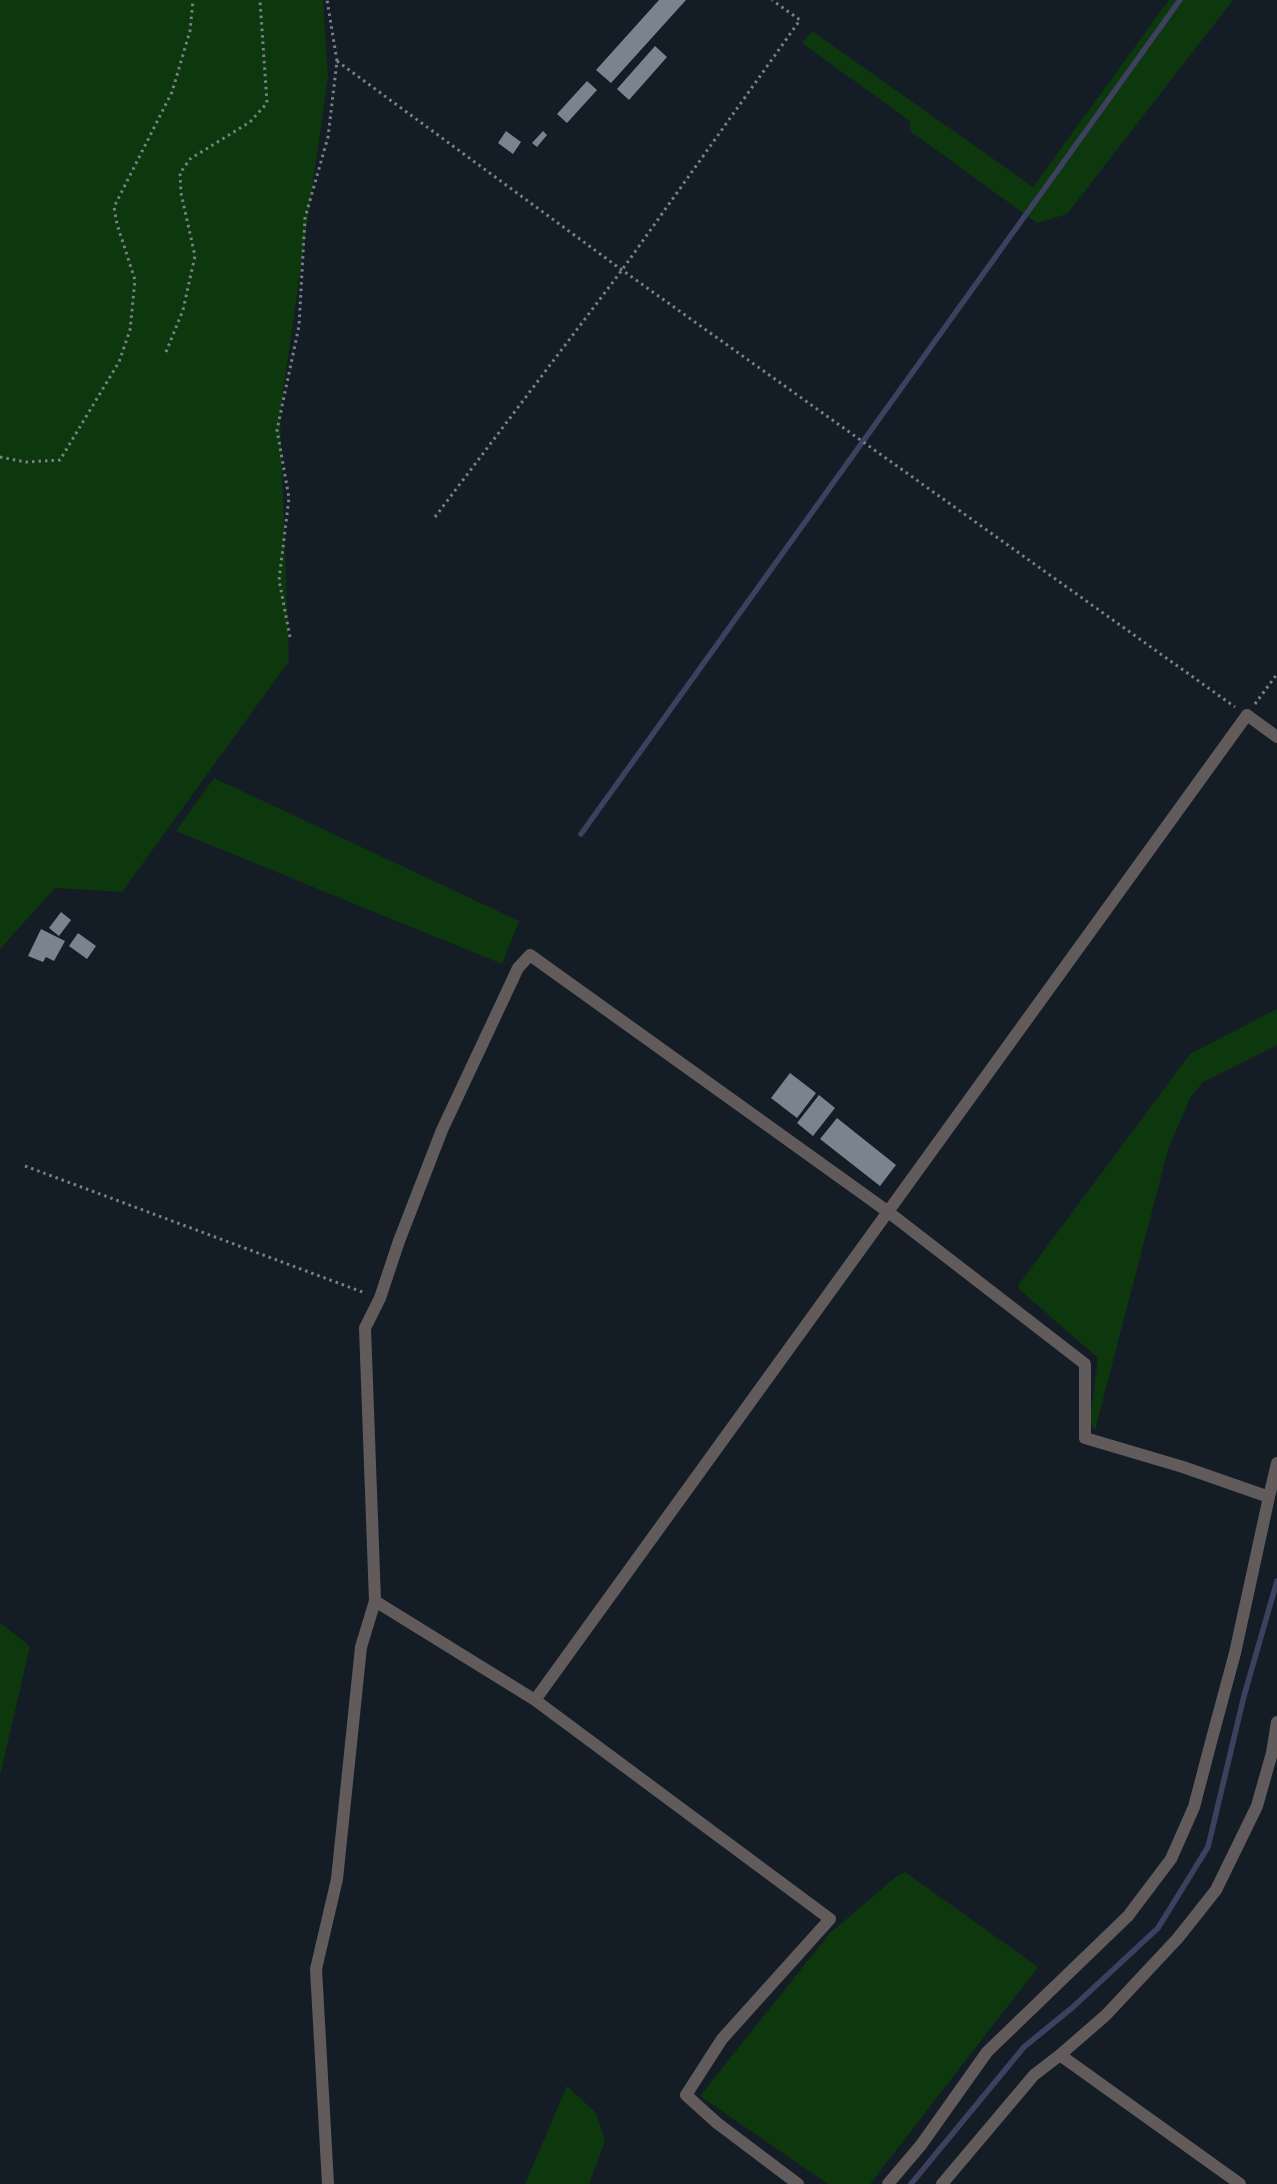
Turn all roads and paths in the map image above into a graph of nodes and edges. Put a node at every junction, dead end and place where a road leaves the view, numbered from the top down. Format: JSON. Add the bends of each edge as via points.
{"nodes":[{"id":1,"x":193,"y":0,"type":"edge"},
{"id":2,"x":260,"y":0,"type":"edge"},
{"id":3,"x":327,"y":0,"type":"edge"},
{"id":4,"x":772,"y":0,"type":"edge"},
{"id":5,"x":337,"y":61,"type":"junction"},
{"id":6,"x":622,"y":270,"type":"junction"},
{"id":7,"x":166,"y":352,"type":"dead end"},
{"id":8,"x":0,"y":458,"type":"edge"},
{"id":9,"x":435,"y":517,"type":"dead end"},
{"id":10,"x":290,"y":637,"type":"dead end"},
{"id":11,"x":1277,"y":674,"type":"edge"},
{"id":12,"x":1247,"y":715,"type":"junction"},
{"id":13,"x":1277,"y":738,"type":"edge"},
{"id":14,"x":25,"y":1166,"type":"dead end"},
{"id":15,"x":887,"y":1211,"type":"junction"},
{"id":16,"x":380,"y":1298,"type":"junction"},
{"id":17,"x":1277,"y":1463,"type":"edge"},
{"id":18,"x":1269,"y":1497,"type":"junction"},
{"id":19,"x":375,"y":1601,"type":"junction"},
{"id":20,"x":535,"y":1700,"type":"junction"},
{"id":21,"x":1277,"y":1722,"type":"edge"},
{"id":22,"x":1060,"y":2055,"type":"junction"},
{"id":23,"x":328,"y":2184,"type":"edge"},
{"id":24,"x":798,"y":2184,"type":"edge"},
{"id":25,"x":888,"y":2184,"type":"edge"},
{"id":26,"x":942,"y":2184,"type":"edge"},
{"id":27,"x":1240,"y":2184,"type":"edge"}],
"edges":[{"from":1,"to":8,"type":"path","via":[[190,31],[172,92],[114,207],[135,280],[130,330],[119,362],[60,460],[26,462]]},
{"from":2,"to":7,"type":"path","via":[[267,103],[250,122],[190,159],[180,173],[181,193],[195,256],[183,310]]},
{"from":3,"to":5,"type":"path"},
{"from":4,"to":6,"type":"path","via":[[800,20]]},
{"from":5,"to":6,"type":"path"},
{"from":5,"to":10,"type":"path","via":[[328,137],[305,218],[299,326],[276,430],[289,498],[279,580]]},
{"from":6,"to":9,"type":"path"},
{"from":6,"to":12,"type":"path"},
{"from":11,"to":12,"type":"path"},
{"from":12,"to":13,"type":"street"},
{"from":12,"to":15,"type":"street"},
{"from":14,"to":16,"type":"path"},
{"from":15,"to":16,"type":"street","via":[[530,955],[518,968],[442,1130]]},
{"from":15,"to":18,"type":"street","via":[[1085,1364],[1085,1438]]},
{"from":15,"to":20,"type":"street"},
{"from":16,"to":19,"type":"street","via":[[365,1328]]},
{"from":17,"to":18,"type":"street"},
{"from":18,"to":25,"type":"street","via":[[1235,1653],[1196,1798],[1171,1858],[1128,1916],[986,2052],[921,2145]]},
{"from":19,"to":20,"type":"street"},
{"from":19,"to":23,"type":"street","via":[[361,1648],[337,1879],[316,1970]]},
{"from":20,"to":24,"type":"street","via":[[830,1919],[722,2039],[686,2095],[717,2123]]},
{"from":21,"to":22,"type":"street","via":[[1257,1806],[1216,1890],[1178,1938],[1106,2015]]},
{"from":22,"to":26,"type":"street","via":[[1034,2075]]},
{"from":22,"to":27,"type":"street"}]}
